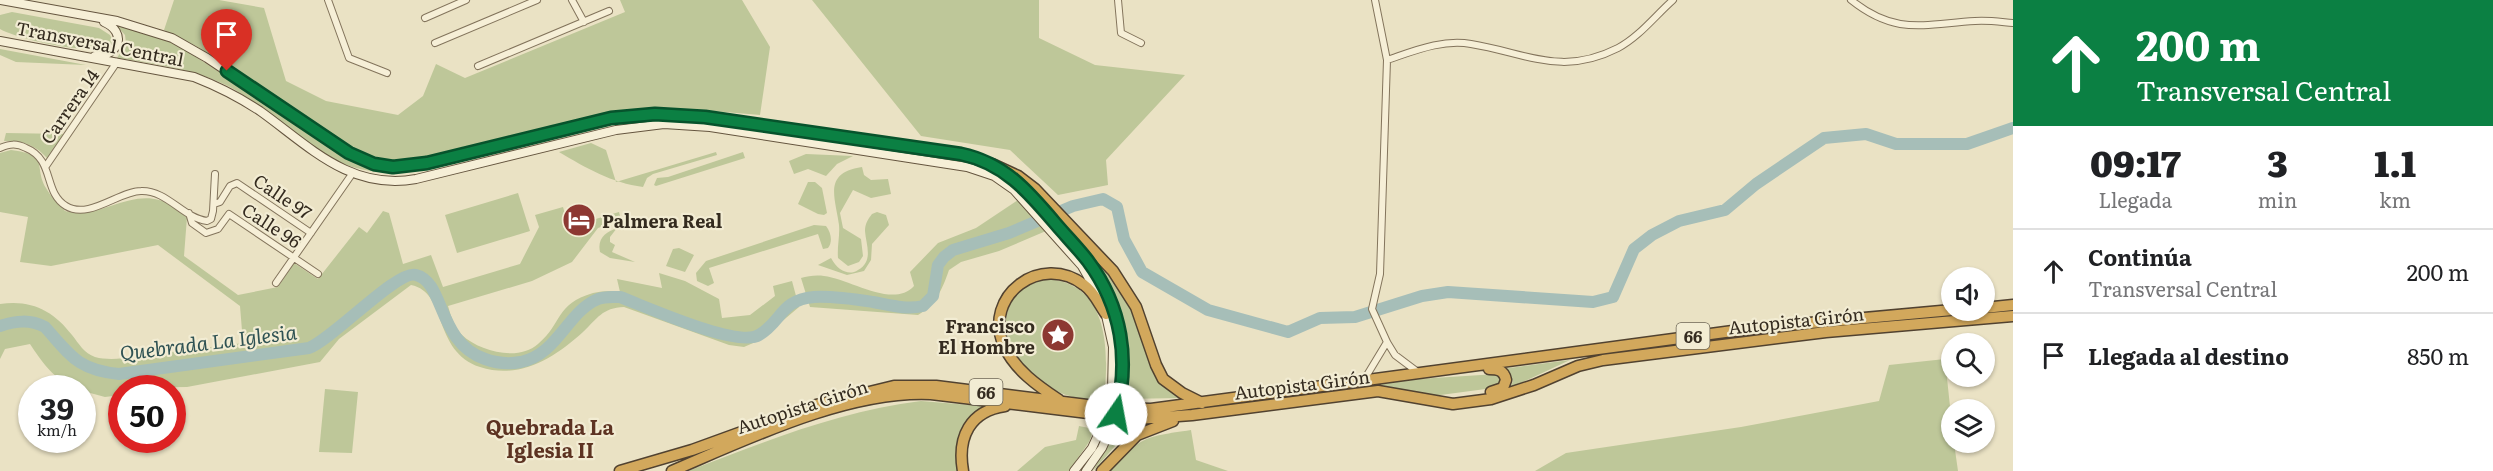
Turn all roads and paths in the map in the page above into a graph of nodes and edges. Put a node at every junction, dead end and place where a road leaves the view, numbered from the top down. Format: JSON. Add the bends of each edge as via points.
{"nodes":[{"id":1,"x":1,"y":0,"type":"edge"},
{"id":2,"x":328,"y":0,"type":"edge"},
{"id":3,"x":466,"y":0,"type":"edge"},
{"id":4,"x":537,"y":0,"type":"edge"},
{"id":5,"x":572,"y":0,"type":"edge"},
{"id":6,"x":1118,"y":0,"type":"edge"},
{"id":7,"x":1375,"y":0,"type":"edge"},
{"id":8,"x":1673,"y":0,"type":"edge"},
{"id":9,"x":1851,"y":0,"type":"edge"},
{"id":10,"x":24,"y":5,"type":"junction"},
{"id":11,"x":0,"y":6,"type":"edge"},
{"id":12,"x":609,"y":11,"type":"dead end"},
{"id":13,"x":90,"y":17,"type":"junction"},
{"id":14,"x":424,"y":18,"type":"dead end"},
{"id":15,"x":584,"y":22,"type":"junction"},
{"id":16,"x":2013,"y":23,"type":"edge"},
{"id":17,"x":0,"y":39,"type":"edge"},
{"id":18,"x":435,"y":43,"type":"dead end"},
{"id":19,"x":1141,"y":43,"type":"dead end"},
{"id":20,"x":83,"y":56,"type":"junction"},
{"id":21,"x":1387,"y":60,"type":"junction"},
{"id":22,"x":117,"y":62,"type":"junction"},
{"id":23,"x":478,"y":66,"type":"dead end"},
{"id":24,"x":387,"y":73,"type":"dead end"},
{"id":25,"x":0,"y":148,"type":"edge"},
{"id":26,"x":992,"y":164,"type":"joint"},
{"id":27,"x":46,"y":166,"type":"junction"},
{"id":28,"x":215,"y":174,"type":"dead end"},
{"id":29,"x":352,"y":174,"type":"junction"},
{"id":30,"x":214,"y":204,"type":"junction"},
{"id":31,"x":1040,"y":206,"type":"junction"},
{"id":32,"x":189,"y":213,"type":"junction"},
{"id":33,"x":1058,"y":225,"type":"junction"},
{"id":34,"x":311,"y":233,"type":"junction"},
{"id":35,"x":294,"y":258,"type":"junction"},
{"id":36,"x":318,"y":274,"type":"dead end"},
{"id":37,"x":276,"y":283,"type":"dead end"},
{"id":38,"x":2013,"y":306,"type":"edge"},
{"id":39,"x":1995,"y":307,"type":"edge"},
{"id":40,"x":1941,"y":311,"type":"edge"},
{"id":41,"x":1106,"y":314,"type":"junction"},
{"id":42,"x":2013,"y":316,"type":"edge"},
{"id":43,"x":1387,"y":342,"type":"junction"},
{"id":44,"x":1435,"y":371,"type":"junction"},
{"id":45,"x":1419,"y":373,"type":"junction"},
{"id":46,"x":1363,"y":381,"type":"junction"},
{"id":47,"x":1116,"y":391,"type":"junction"},
{"id":48,"x":1062,"y":402,"type":"junction"},
{"id":49,"x":1436,"y":402,"type":"junction"},
{"id":50,"x":1202,"y":403,"type":"junction"},
{"id":51,"x":1026,"y":405,"type":"junction"},
{"id":52,"x":1192,"y":415,"type":"junction"},
{"id":53,"x":1107,"y":425,"type":"junction"},
{"id":54,"x":620,"y":471,"type":"edge"},
{"id":55,"x":672,"y":471,"type":"edge"},
{"id":56,"x":963,"y":471,"type":"edge"},
{"id":57,"x":1074,"y":471,"type":"edge"},
{"id":58,"x":1086,"y":471,"type":"edge"},
{"id":59,"x":1101,"y":471,"type":"edge"}],
"edges":[{"from":1,"to":10,"type":"main road","name":"Transversal Central"},
{"from":2,"to":24,"type":"street","via":[[349,58]]},
{"from":3,"to":14,"type":"street"},
{"from":4,"to":18,"type":"street"},
{"from":5,"to":15,"type":"street"},
{"from":6,"to":19,"type":"street","via":[[1121,33]]},
{"from":7,"to":21,"type":"street"},
{"from":8,"to":21,"type":"street","via":[[1619,47],[1593,58],[1542,62],[1470,44],[1443,43]]},
{"from":9,"to":16,"type":"street","via":[[1880,19],[1898,25],[1979,20]]},
{"from":10,"to":11,"type":"main road"},
{"from":10,"to":13,"type":"main road","name":"Transversal Central"},
{"from":12,"to":15,"type":"street"},
{"from":13,"to":20,"type":"main road","via":[[113,27],[118,41],[109,54]]},
{"from":13,"to":26,"type":"main road","name":"Transversal Central","via":[[172,38],[349,153],[384,166],[427,163],[611,118],[655,114],[738,121],[961,154]]},
{"from":15,"to":23,"type":"street"},
{"from":17,"to":20,"type":"main road","name":"Transversal Central"},
{"from":20,"to":22,"type":"main road","name":"Transversal Central"},
{"from":21,"to":43,"type":"street","via":[[1380,274],[1372,309]]},
{"from":22,"to":27,"type":"street","name":"Carrera 14"},
{"from":22,"to":29,"type":"main road","name":"Transversal Central","via":[[184,75],[217,87],[251,105]]},
{"from":25,"to":27,"type":"street","via":[[24,146],[39,155]]},
{"from":26,"to":31,"type":"highway","via":[[1027,182]]},
{"from":27,"to":32,"type":"street","via":[[56,196],[71,208],[110,203],[143,190]]},
{"from":28,"to":30,"type":"street"},
{"from":29,"to":31,"type":"main road","name":"Transversal Central","via":[[406,180],[616,130],[690,125],[975,168]]},
{"from":29,"to":34,"type":"street"},
{"from":30,"to":32,"type":"street","via":[[207,221]]},
{"from":30,"to":34,"type":"street","name":"Calle 97","via":[[237,183]]},
{"from":31,"to":33,"type":"highway"},
{"from":31,"to":33,"type":"main road","name":"Transversal Central"},
{"from":32,"to":35,"type":"street","name":"Calle 96","via":[[192,223],[206,233],[219,229],[230,214]]},
{"from":33,"to":41,"type":"main road","name":"Transversal Central","via":[[1088,274]]},
{"from":33,"to":47,"type":"main road","name":"Transversal Central","via":[[1089,262],[1112,303],[1124,361]]},
{"from":33,"to":50,"type":"highway","via":[[1113,271],[1129,294],[1163,379]]},
{"from":34,"to":35,"type":"street"},
{"from":35,"to":36,"type":"street","name":"Calle 96"},
{"from":35,"to":37,"type":"street"},
{"from":38,"to":39,"type":"highway"},
{"from":40,"to":44,"type":"highway","name":"Autopista Girón","number":"66","via":[[1755,328]]},
{"from":41,"to":47,"type":"main road","name":"Transversal Central"},
{"from":41,"to":48,"type":"highway","via":[[1085,285],[1056,274],[1044,273],[1024,280],[1004,303],[999,329],[1004,347],[1029,378]]},
{"from":42,"to":49,"type":"highway","name":"Autopista Girón","number":"66","via":[[1826,332],[1603,360],[1491,399],[1461,404]]},
{"from":43,"to":45,"type":"street","via":[[1406,365]]},
{"from":43,"to":46,"type":"street"},
{"from":44,"to":45,"type":"highway","name":"Autopista Girón","number":"66"},
{"from":44,"to":49,"type":"highway","via":[[1496,369],[1506,380],[1500,389]]},
{"from":45,"to":46,"type":"highway","name":"Autopista Girón","number":"66"},
{"from":46,"to":50,"type":"highway","name":"Autopista Girón","number":"66"},
{"from":47,"to":53,"type":"main road","name":"Transversal Central","bridge":true},
{"from":48,"to":50,"type":"highway","name":"Autopista Girón","number":"66","via":[[1134,410]]},
{"from":48,"to":54,"type":"highway","name":"Autopista Girón","number":"66","via":[[936,386],[882,388],[789,413],[692,450]]},
{"from":49,"to":52,"type":"highway","name":"Autopista Girón","number":"66","via":[[1378,391]]},
{"from":51,"to":52,"type":"highway","name":"Autopista Girón","number":"66","via":[[1129,419]]},
{"from":51,"to":55,"type":"highway","name":"Autopista Girón","number":"66","via":[[931,394],[890,396],[791,423]]},
{"from":51,"to":56,"type":"highway","via":[[988,410],[971,423],[963,442]]},
{"from":52,"to":59,"type":"highway","via":[[1137,435]]},
{"from":53,"to":57,"type":"main road","name":"Transversal Central"},
{"from":53,"to":58,"type":"main road","name":"Transversal Central","via":[[1102,448]]}]}
